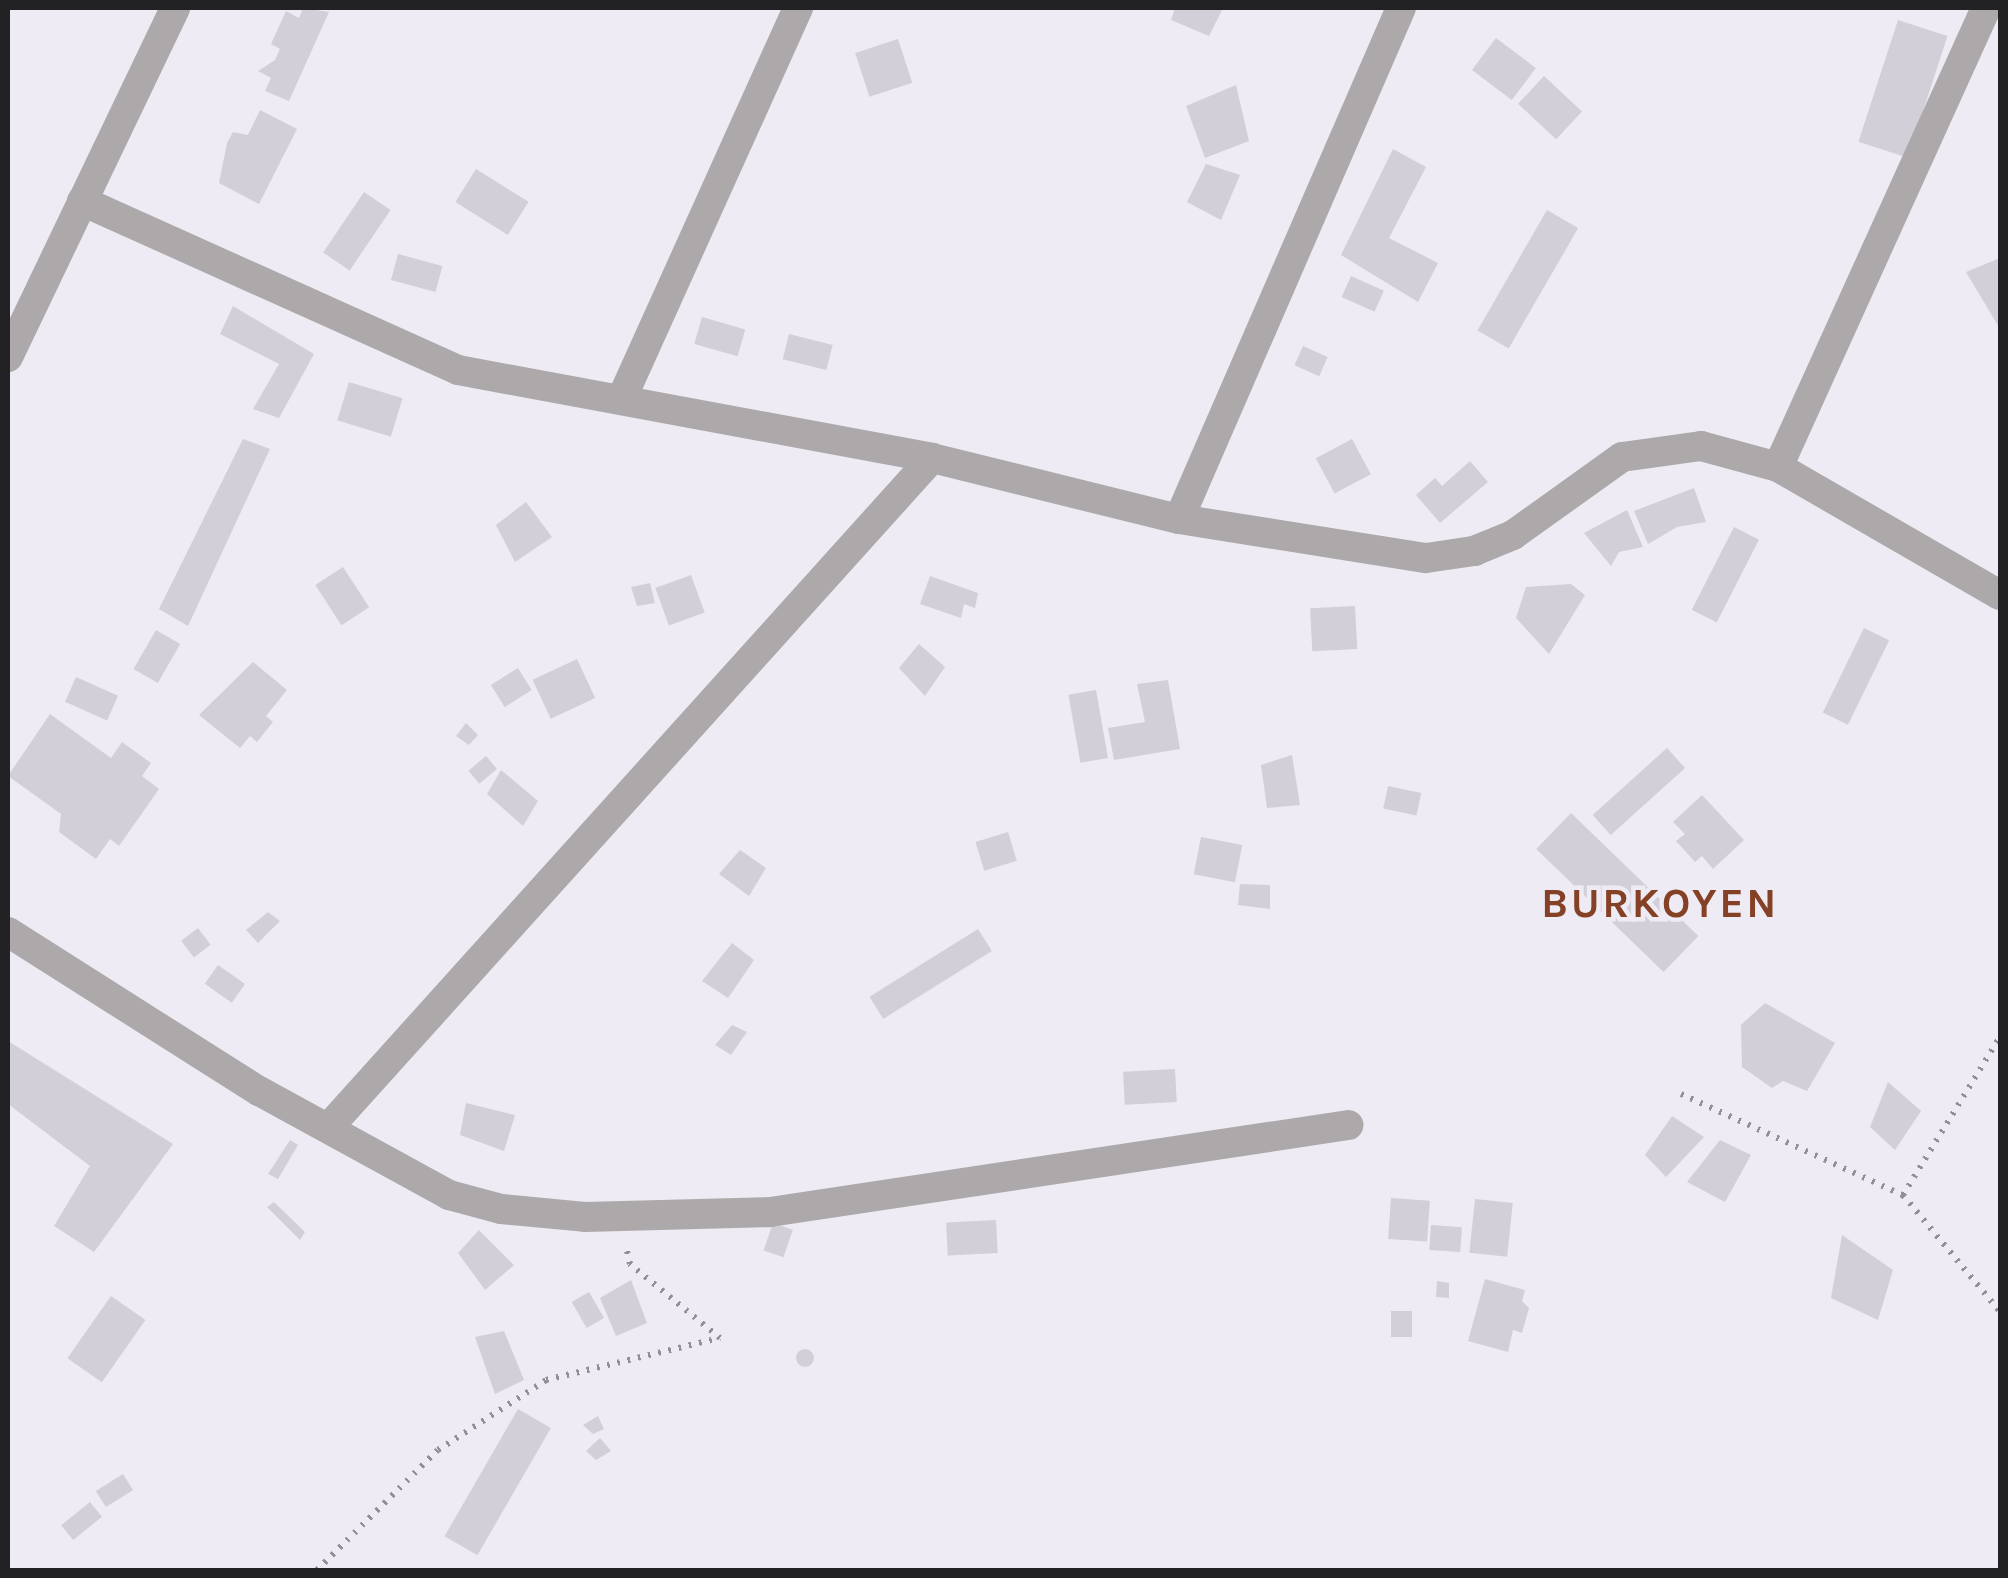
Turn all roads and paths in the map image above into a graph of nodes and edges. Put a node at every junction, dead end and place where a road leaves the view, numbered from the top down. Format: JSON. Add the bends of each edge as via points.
{"nodes":[{"id":1,"x":175,"y":8,"type":"edge"},
{"id":2,"x":798,"y":8,"type":"edge"},
{"id":3,"x":1400,"y":8,"type":"edge"},
{"id":4,"x":1986,"y":8,"type":"edge"},
{"id":5,"x":82,"y":201,"type":"junction"},
{"id":6,"x":8,"y":356,"type":"edge"},
{"id":7,"x":622,"y":398,"type":"junction"},
{"id":8,"x":932,"y":458,"type":"junction"},
{"id":9,"x":1778,"y":468,"type":"junction"},
{"id":10,"x":1180,"y":520,"type":"junction"},
{"id":11,"x":2000,"y":595,"type":"edge"},
{"id":12,"x":8,"y":932,"type":"edge"},
{"id":13,"x":2000,"y":1037,"type":"edge"},
{"id":14,"x":1681,"y":1094,"type":"dead end"},
{"id":15,"x":1350,"y":1125,"type":"dead end"},
{"id":16,"x":330,"y":1127,"type":"junction"},
{"id":17,"x":1904,"y":1195,"type":"junction"},
{"id":18,"x":621,"y":1216,"type":"junction"},
{"id":19,"x":2000,"y":1312,"type":"edge"},
{"id":20,"x":316,"y":1570,"type":"edge"}],
"edges":[{"from":1,"to":5,"type":"street"},
{"from":2,"to":7,"type":"street"},
{"from":3,"to":10,"type":"street"},
{"from":4,"to":9,"type":"street"},
{"from":5,"to":6,"type":"street"},
{"from":5,"to":7,"type":"street","via":[[420,357],[458,370]]},
{"from":7,"to":8,"type":"street"},
{"from":8,"to":10,"type":"street"},
{"from":8,"to":16,"type":"street"},
{"from":9,"to":10,"type":"street","via":[[1722,448],[1644,451],[1622,457],[1513,535],[1474,551],[1426,558]]},
{"from":9,"to":11,"type":"street"},
{"from":12,"to":16,"type":"street","via":[[227,1072]]},
{"from":13,"to":17,"type":"path"},
{"from":14,"to":17,"type":"path"},
{"from":15,"to":18,"type":"street","via":[[770,1212]]},
{"from":16,"to":18,"type":"street","via":[[449,1195],[501,1208]]},
{"from":17,"to":19,"type":"path"},
{"from":18,"to":20,"type":"path","via":[[630,1264],[720,1338],[546,1380],[438,1450]]}]}
